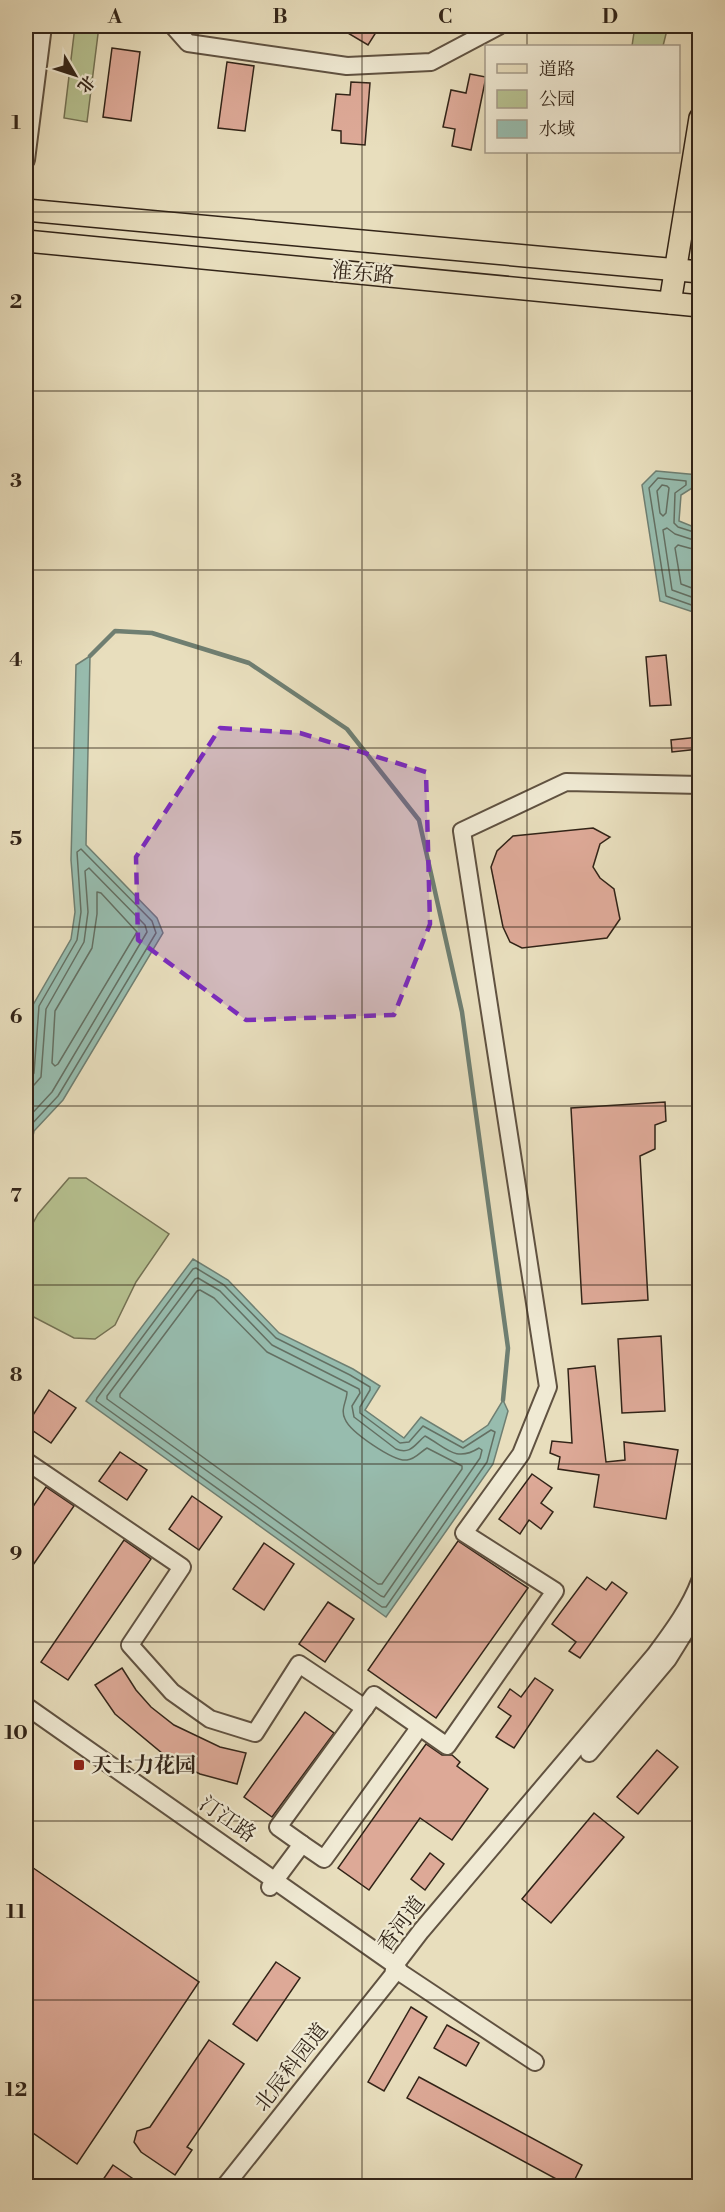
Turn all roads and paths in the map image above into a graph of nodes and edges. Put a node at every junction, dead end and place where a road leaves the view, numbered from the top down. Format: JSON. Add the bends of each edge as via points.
{"nodes":[{"id":1,"x":43,"y":26,"type":"edge"},
{"id":2,"x":173,"y":26,"type":"edge"},
{"id":3,"x":499,"y":26,"type":"edge"},
{"id":4,"x":699,"y":118,"type":"edge"},
{"id":5,"x":26,"y":160,"type":"edge"},
{"id":6,"x":26,"y":210,"type":"edge"},
{"id":7,"x":26,"y":241,"type":"edge"},
{"id":8,"x":676,"y":270,"type":"junction"},
{"id":9,"x":699,"y":272,"type":"edge"},
{"id":10,"x":670,"y":303,"type":"junction"},
{"id":11,"x":699,"y":306,"type":"edge"},
{"id":12,"x":699,"y":785,"type":"edge"},
{"id":13,"x":26,"y":1461,"type":"edge"},
{"id":14,"x":699,"y":1581,"type":"edge"},
{"id":15,"x":699,"y":1608,"type":"edge"},
{"id":16,"x":26,"y":1706,"type":"edge"},
{"id":17,"x":365,"y":1708,"type":"junction"},
{"id":18,"x":26,"y":1717,"type":"edge"},
{"id":19,"x":420,"y":1728,"type":"junction"},
{"id":20,"x":302,"y":1844,"type":"junction"},
{"id":21,"x":273,"y":1884,"type":"junction"},
{"id":22,"x":397,"y":1971,"type":"junction"},
{"id":23,"x":535,"y":2062,"type":"dead end"},
{"id":24,"x":225,"y":2187,"type":"edge"}],
"edges":[{"from":1,"to":5,"type":"street"},
{"from":2,"to":3,"type":"street","via":[[188,43],[347,66],[431,62]]},
{"from":4,"to":8,"type":"main road"},
{"from":6,"to":8,"type":"main road","name":"淮东路"},
{"from":7,"to":10,"type":"main road","name":"淮东路"},
{"from":8,"to":9,"type":"main road","name":"淮东路"},
{"from":8,"to":10,"type":"main road"},
{"from":10,"to":11,"type":"main road","name":"淮东路"},
{"from":12,"to":19,"type":"street","via":[[566,782],[462,831],[548,1387],[521,1454],[464,1533],[555,1591],[447,1746]]},
{"from":13,"to":17,"type":"street","via":[[182,1567],[130,1645],[172,1692],[210,1719],[255,1733],[299,1664]]},
{"from":14,"to":22,"type":"street","name":"香河道","via":[[676,1626],[655,1655]]},
{"from":15,"to":22,"type":"street","name":"香河道","via":[[668,1659]]},
{"from":16,"to":21,"type":"street","name":"汀江路"},
{"from":17,"to":19,"type":"street","via":[[374,1695]]},
{"from":17,"to":20,"type":"street","via":[[278,1827]]},
{"from":18,"to":21,"type":"street","name":"汀江路"},
{"from":19,"to":20,"type":"street","via":[[324,1859]]},
{"from":20,"to":21,"type":"street"},
{"from":21,"to":22,"type":"street","name":"汀江路"},
{"from":22,"to":23,"type":"street","name":"汀江路"},
{"from":22,"to":24,"type":"street","name":"北辰科园道"}]}
